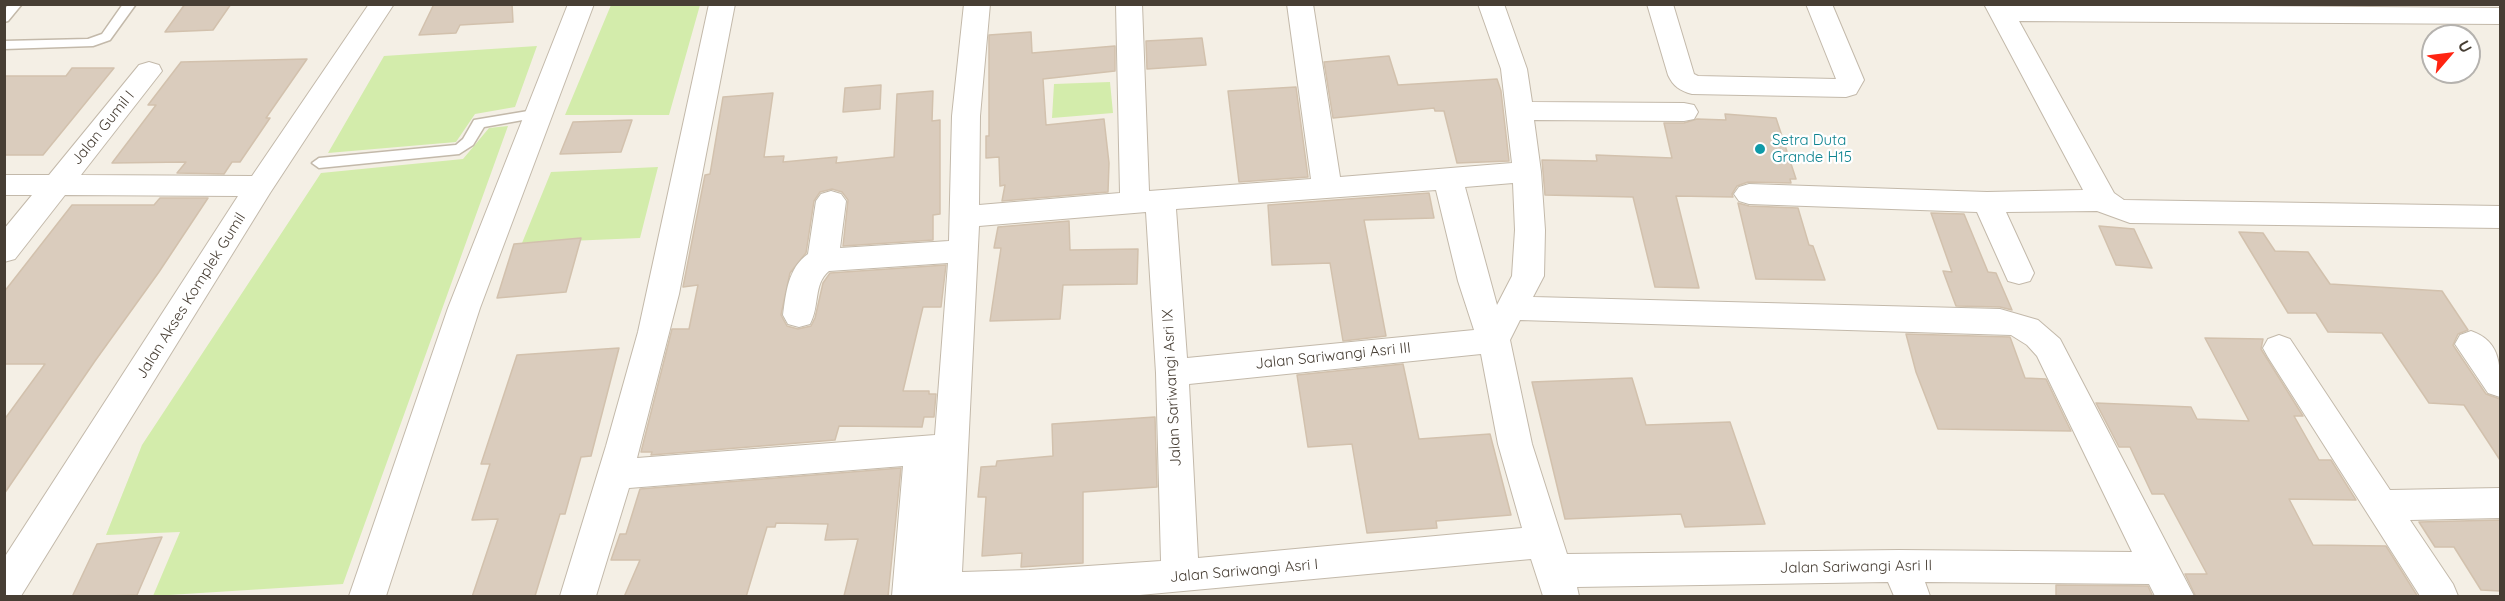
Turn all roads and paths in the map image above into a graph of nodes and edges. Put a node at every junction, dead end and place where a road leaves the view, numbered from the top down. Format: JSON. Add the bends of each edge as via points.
{"nodes":[{"id":1,"x":16,"y":4,"type":"edge"},
{"id":2,"x":130,"y":4,"type":"edge"},
{"id":3,"x":382,"y":4,"type":"edge"},
{"id":4,"x":581,"y":4,"type":"edge"},
{"id":5,"x":722,"y":4,"type":"edge"},
{"id":6,"x":976,"y":4,"type":"edge"},
{"id":7,"x":1130,"y":4,"type":"edge"},
{"id":8,"x":1300,"y":4,"type":"edge"},
{"id":9,"x":1491,"y":4,"type":"edge"},
{"id":10,"x":1660,"y":4,"type":"edge"},
{"id":11,"x":1819,"y":4,"type":"edge"},
{"id":12,"x":2000,"y":9,"type":"edge"},
{"id":13,"x":2500,"y":16,"type":"edge"},
{"id":14,"x":4,"y":18,"type":"edge"},
{"id":15,"x":4,"y":45,"type":"edge"},
{"id":16,"x":149,"y":71,"type":"dead end"},
{"id":17,"x":1520,"y":111,"type":"junction"},
{"id":18,"x":1684,"y":112,"type":"dead end"},
{"id":19,"x":540,"y":113,"type":"junction"},
{"id":20,"x":319,"y":163,"type":"dead end"},
{"id":21,"x":1527,"y":172,"type":"junction"},
{"id":22,"x":1448,"y":179,"type":"junction"},
{"id":23,"x":4,"y":185,"type":"edge"},
{"id":24,"x":57,"y":185,"type":"junction"},
{"id":25,"x":260,"y":186,"type":"junction"},
{"id":26,"x":1327,"y":189,"type":"junction"},
{"id":27,"x":1749,"y":194,"type":"dead end"},
{"id":28,"x":1147,"y":200,"type":"junction"},
{"id":29,"x":2103,"y":200,"type":"junction"},
{"id":30,"x":831,"y":201,"type":"dead end"},
{"id":31,"x":1987,"y":202,"type":"junction"},
{"id":32,"x":965,"y":217,"type":"junction"},
{"id":33,"x":2500,"y":217,"type":"edge"},
{"id":34,"x":4,"y":250,"type":"edge"},
{"id":35,"x":964,"y":251,"type":"junction"},
{"id":36,"x":823,"y":260,"type":"junction"},
{"id":37,"x":2019,"y":273,"type":"dead end"},
{"id":38,"x":1513,"y":308,"type":"junction"},
{"id":39,"x":799,"y":315,"type":"dead end"},
{"id":40,"x":1494,"y":340,"type":"junction"},
{"id":41,"x":2471,"y":344,"type":"dead end"},
{"id":42,"x":2279,"y":348,"type":"dead end"},
{"id":43,"x":1172,"y":373,"type":"junction"},
{"id":44,"x":2500,"y":384,"type":"edge"},
{"id":45,"x":936,"y":449,"type":"junction"},
{"id":46,"x":615,"y":474,"type":"junction"},
{"id":47,"x":2500,"y":503,"type":"edge"},
{"id":48,"x":2379,"y":505,"type":"junction"},
{"id":49,"x":1553,"y":570,"type":"edge"},
{"id":50,"x":1180,"y":576,"type":"junction"},
{"id":51,"x":1906,"y":581,"type":"edge"},
{"id":52,"x":2167,"y":582,"type":"edge"},
{"id":53,"x":4,"y":591,"type":"edge"},
{"id":54,"x":921,"y":592,"type":"edge"},
{"id":55,"x":367,"y":597,"type":"edge"},
{"id":56,"x":578,"y":597,"type":"edge"},
{"id":57,"x":2440,"y":597,"type":"edge"}],
"edges":[{"from":1,"to":14,"type":"lane"},
{"from":2,"to":15,"type":"lane","via":[[106,37],[89,43]]},
{"from":3,"to":25,"type":"street","name":"Jalan Akses Komplek Gumil"},
{"from":4,"to":19,"type":"street"},
{"from":5,"to":46,"type":"street","via":[[663,294]]},
{"from":6,"to":32,"type":"street","via":[[966,116]]},
{"from":7,"to":28,"type":"street","name":"Jalan Sariwangi Asri IX"},
{"from":8,"to":26,"type":"street"},
{"from":9,"to":17,"type":"street","via":[[1514,69]]},
{"from":10,"to":11,"type":"street","via":[[1681,75],[1692,85],[1846,88],[1850,80]]},
{"from":12,"to":13,"type":"street"},
{"from":12,"to":29,"type":"street"},
{"from":16,"to":24,"type":"street","name":"Jalan Gumil I"},
{"from":17,"to":18,"type":"street"},
{"from":17,"to":21,"type":"street"},
{"from":19,"to":20,"type":"lane","via":[[479,123],[459,149]]},
{"from":19,"to":55,"type":"street","via":[[464,308]]},
{"from":21,"to":22,"type":"street"},
{"from":21,"to":38,"type":"street","via":[[1528,276]]},
{"from":22,"to":26,"type":"street"},
{"from":22,"to":40,"type":"street","via":[[1471,276]]},
{"from":23,"to":24,"type":"street"},
{"from":24,"to":25,"type":"street"},
{"from":24,"to":34,"type":"street","name":"Jalan Gumil I"},
{"from":25,"to":53,"type":"street","name":"Jalan Akses Komplek Gumil"},
{"from":26,"to":28,"type":"street"},
{"from":27,"to":31,"type":"street"},
{"from":28,"to":32,"type":"street"},
{"from":28,"to":43,"type":"street","name":"Jalan Sariwangi Asri IX"},
{"from":29,"to":31,"type":"street"},
{"from":29,"to":33,"type":"street","via":[[2130,212]]},
{"from":30,"to":36,"type":"street"},
{"from":31,"to":37,"type":"street"},
{"from":32,"to":35,"type":"street"},
{"from":35,"to":36,"type":"street"},
{"from":35,"to":45,"type":"street"},
{"from":36,"to":39,"type":"street","via":[[812,265],[805,276]]},
{"from":38,"to":40,"type":"street"},
{"from":38,"to":52,"type":"street","via":[[2000,321],[2028,328],[2049,348]]},
{"from":40,"to":43,"type":"street","name":"Jalan Sariwangi Asri III"},
{"from":40,"to":49,"type":"street","via":[[1515,444]]},
{"from":41,"to":44,"type":"street"},
{"from":42,"to":48,"type":"street"},
{"from":43,"to":50,"type":"street","name":"Jalan Sariwangi Asri IX"},
{"from":45,"to":46,"type":"street"},
{"from":45,"to":54,"type":"street"},
{"from":46,"to":56,"type":"street"},
{"from":47,"to":48,"type":"street"},
{"from":48,"to":57,"type":"street"},
{"from":49,"to":50,"type":"street","name":"Jalan Sariwangi Asri I","via":[[1338,563]]},
{"from":49,"to":51,"type":"street","name":"Jalan Sariwangi Asri II"},
{"from":50,"to":54,"type":"street","name":"Jalan Sariwangi Asri I"},
{"from":51,"to":52,"type":"street","name":"Jalan Sariwangi Asri II"}]}
